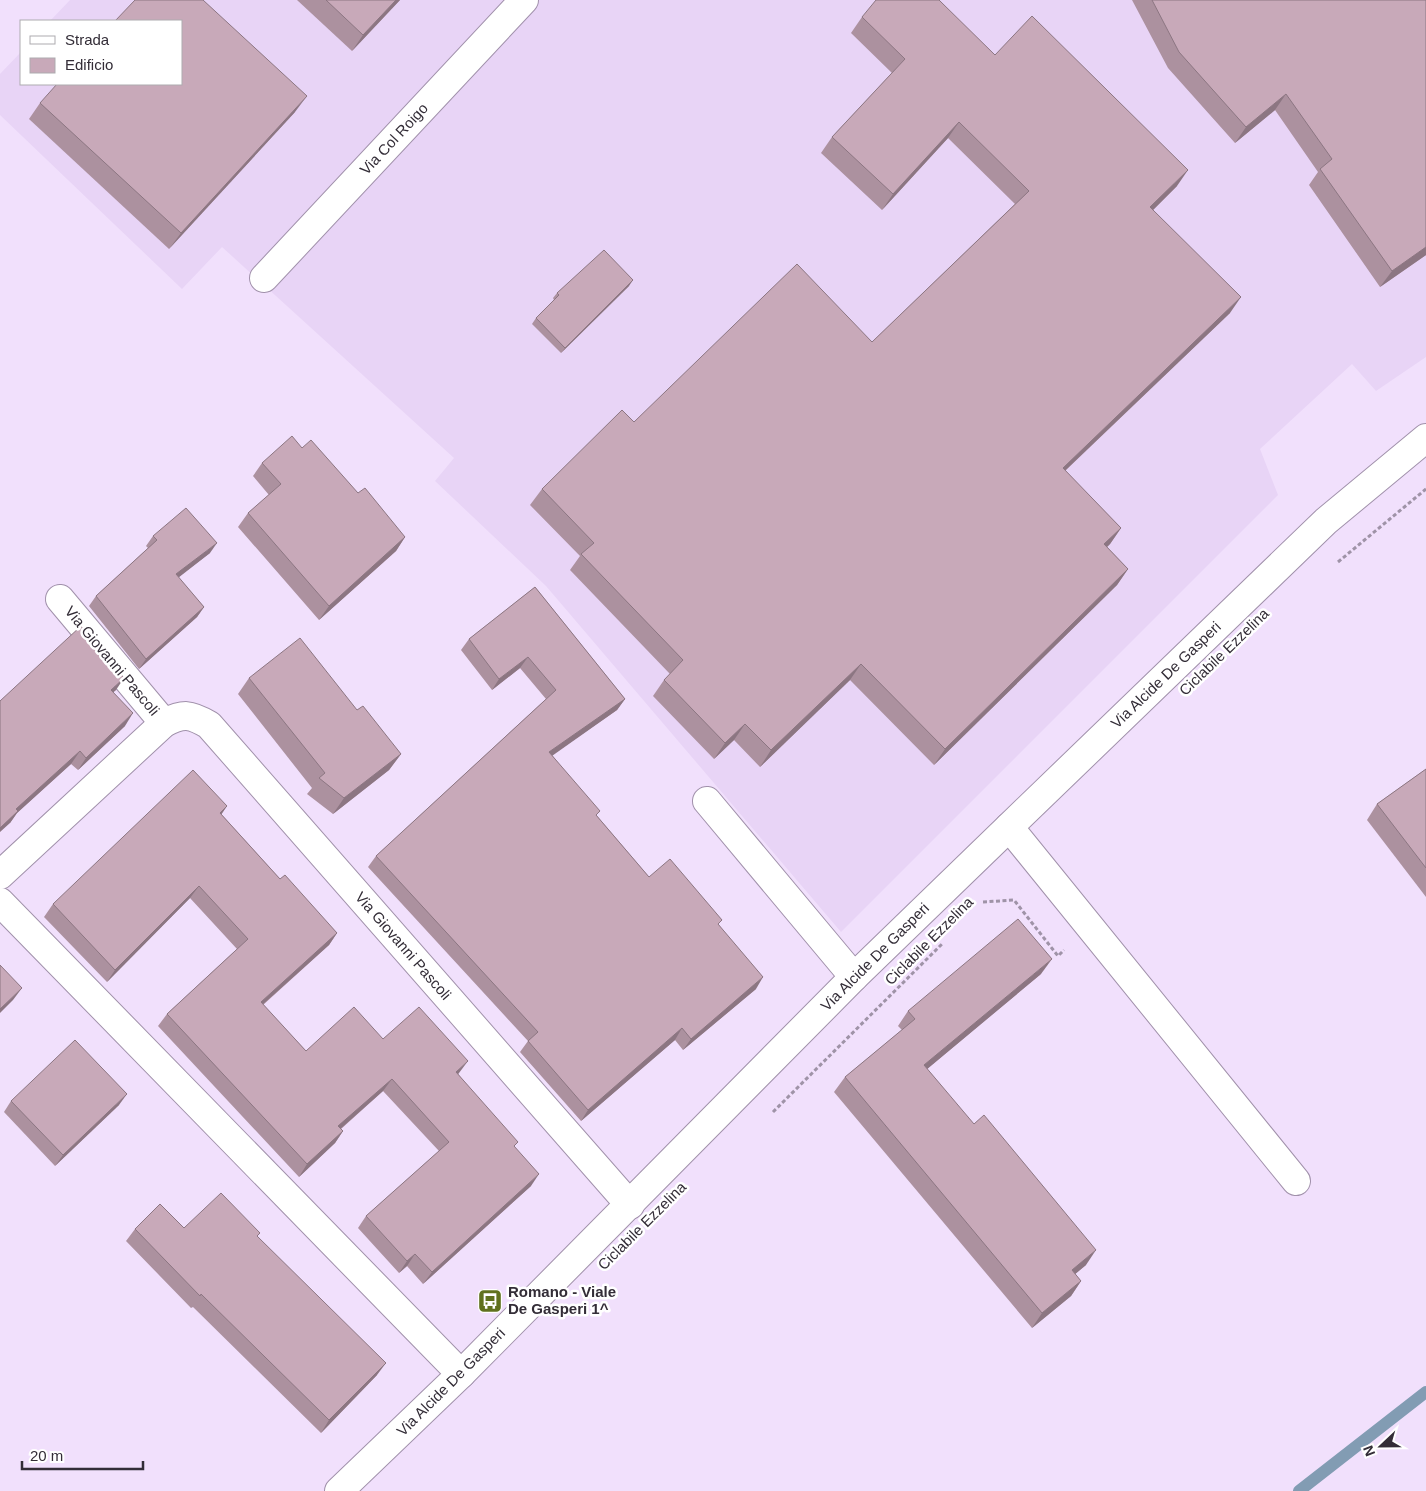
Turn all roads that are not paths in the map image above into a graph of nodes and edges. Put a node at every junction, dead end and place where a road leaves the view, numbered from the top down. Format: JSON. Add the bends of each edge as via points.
{"nodes":[{"id":1,"x":524,"y":0,"type":"edge"},
{"id":2,"x":264,"y":278,"type":"dead end"},
{"id":3,"x":1426,"y":438,"type":"edge"},
{"id":4,"x":60,"y":599,"type":"dead end"},
{"id":5,"x":164,"y":723,"type":"junction"},
{"id":6,"x":707,"y":800,"type":"dead end"},
{"id":7,"x":1008,"y":827,"type":"junction"},
{"id":8,"x":0,"y":876,"type":"edge"},
{"id":9,"x":0,"y":902,"type":"edge"},
{"id":10,"x":854,"y":977,"type":"junction"},
{"id":11,"x":1296,"y":1181,"type":"dead end"},
{"id":12,"x":630,"y":1205,"type":"junction"},
{"id":13,"x":461,"y":1374,"type":"junction"},
{"id":14,"x":339,"y":1491,"type":"edge"}],
"edges":[{"from":1,"to":2,"type":"street","name":"Via Col Roigo"},
{"from":3,"to":7,"type":"street","name":"Via Alcide De Gasperi","via":[[1326,521]]},
{"from":4,"to":5,"type":"street","name":"Via Giovanni Pascoli"},
{"from":5,"to":8,"type":"street","name":"Via Giovanni Pascoli"},
{"from":5,"to":12,"type":"street","name":"Via Giovanni Pascoli","via":[[179,715],[193,716],[209,725]]},
{"from":6,"to":10,"type":"street"},
{"from":7,"to":10,"type":"street","name":"Via Alcide De Gasperi"},
{"from":7,"to":11,"type":"street"},
{"from":9,"to":13,"type":"street"},
{"from":10,"to":12,"type":"street","name":"Via Alcide De Gasperi"},
{"from":12,"to":13,"type":"street","name":"Via Alcide De Gasperi"},
{"from":13,"to":14,"type":"street","name":"Via Alcide De Gasperi"}]}
